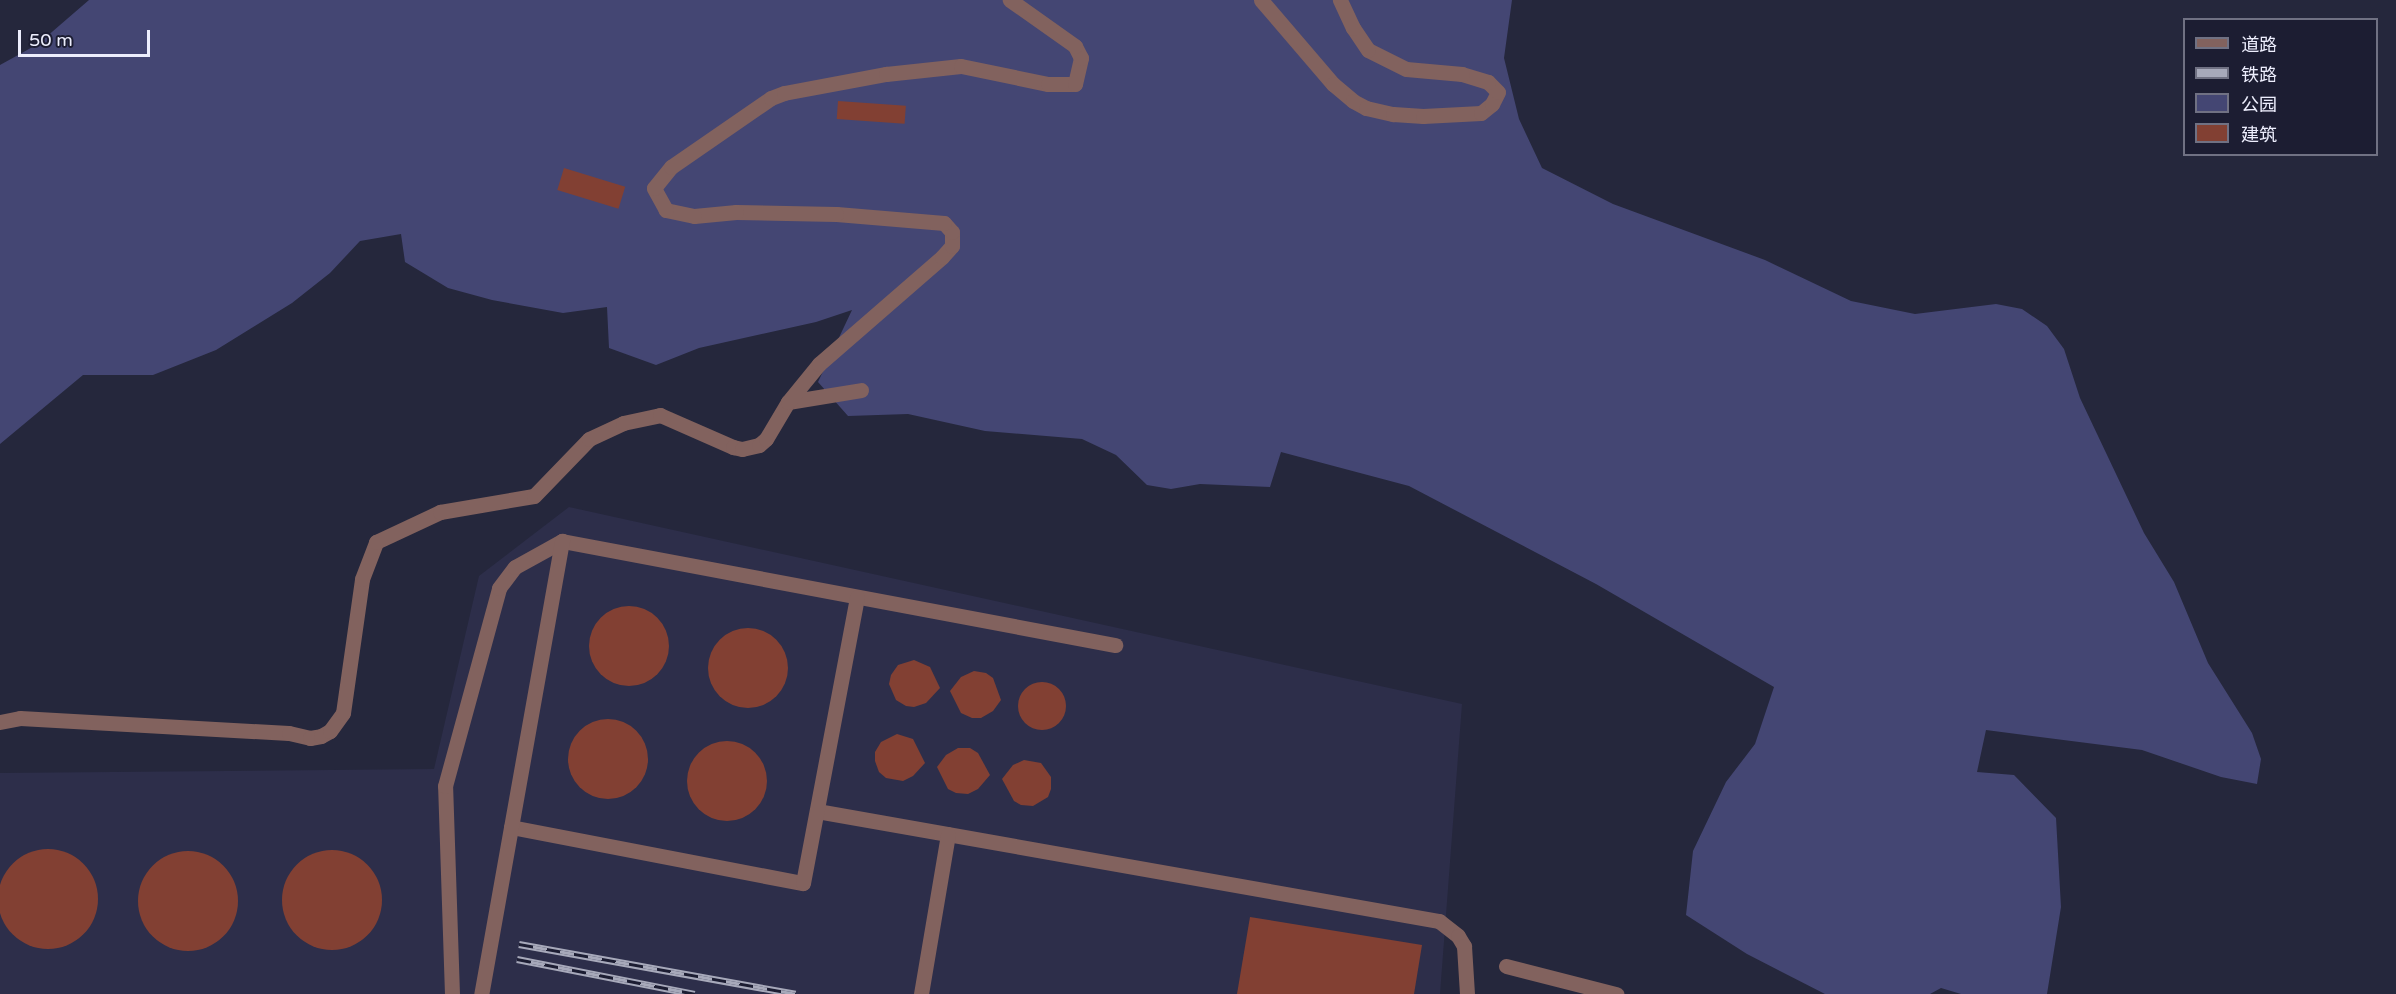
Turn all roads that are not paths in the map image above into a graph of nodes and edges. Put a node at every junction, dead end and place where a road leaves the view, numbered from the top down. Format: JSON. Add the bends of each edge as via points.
{"nodes":[{"id":1,"x":1010,"y":0,"type":"edge"},
{"id":2,"x":1261,"y":0,"type":"edge"},
{"id":3,"x":1340,"y":0,"type":"edge"},
{"id":4,"x":861,"y":390,"type":"dead end"},
{"id":5,"x":788,"y":402,"type":"junction"},
{"id":6,"x":562,"y":541,"type":"junction"},
{"id":7,"x":858,"y":597,"type":"junction"},
{"id":8,"x":1115,"y":645,"type":"dead end"},
{"id":9,"x":0,"y":722,"type":"edge"},
{"id":10,"x":817,"y":811,"type":"junction"},
{"id":11,"x":511,"y":827,"type":"junction"},
{"id":12,"x":948,"y":834,"type":"junction"},
{"id":13,"x":1506,"y":966,"type":"dead end"},
{"id":14,"x":452,"y":994,"type":"edge"},
{"id":15,"x":481,"y":994,"type":"edge"},
{"id":16,"x":921,"y":994,"type":"edge"},
{"id":17,"x":1467,"y":994,"type":"edge"},
{"id":18,"x":1616,"y":994,"type":"edge"}],
"edges":[{"from":1,"to":5,"type":"street","via":[[1075,46],[1081,58],[1075,84],[1048,84],[960,66],[886,74],[784,93],[671,167],[654,188],[666,210],[694,216],[736,212],[836,214],[944,223],[952,232],[952,246],[942,257],[819,364]]},
{"from":2,"to":3,"type":"street","via":[[1333,84],[1366,108],[1423,116],[1481,113],[1492,104],[1498,92],[1488,81],[1462,74],[1406,69],[1368,50]]},
{"from":4,"to":5,"type":"street"},
{"from":5,"to":9,"type":"street","via":[[766,439],[751,448],[733,447],[660,415],[623,423],[589,439],[534,496],[440,512],[376,542],[362,579],[343,713],[338,723],[321,736],[20,718]]},
{"from":6,"to":7,"type":"street"},
{"from":6,"to":11,"type":"street"},
{"from":6,"to":14,"type":"street","via":[[515,567],[499,588],[445,786]]},
{"from":7,"to":8,"type":"street"},
{"from":7,"to":10,"type":"street"},
{"from":10,"to":11,"type":"street","via":[[803,883]]},
{"from":10,"to":12,"type":"street"},
{"from":11,"to":15,"type":"street"},
{"from":12,"to":16,"type":"street"},
{"from":12,"to":17,"type":"street","via":[[1439,921],[1464,946]]},
{"from":13,"to":18,"type":"street"}]}
